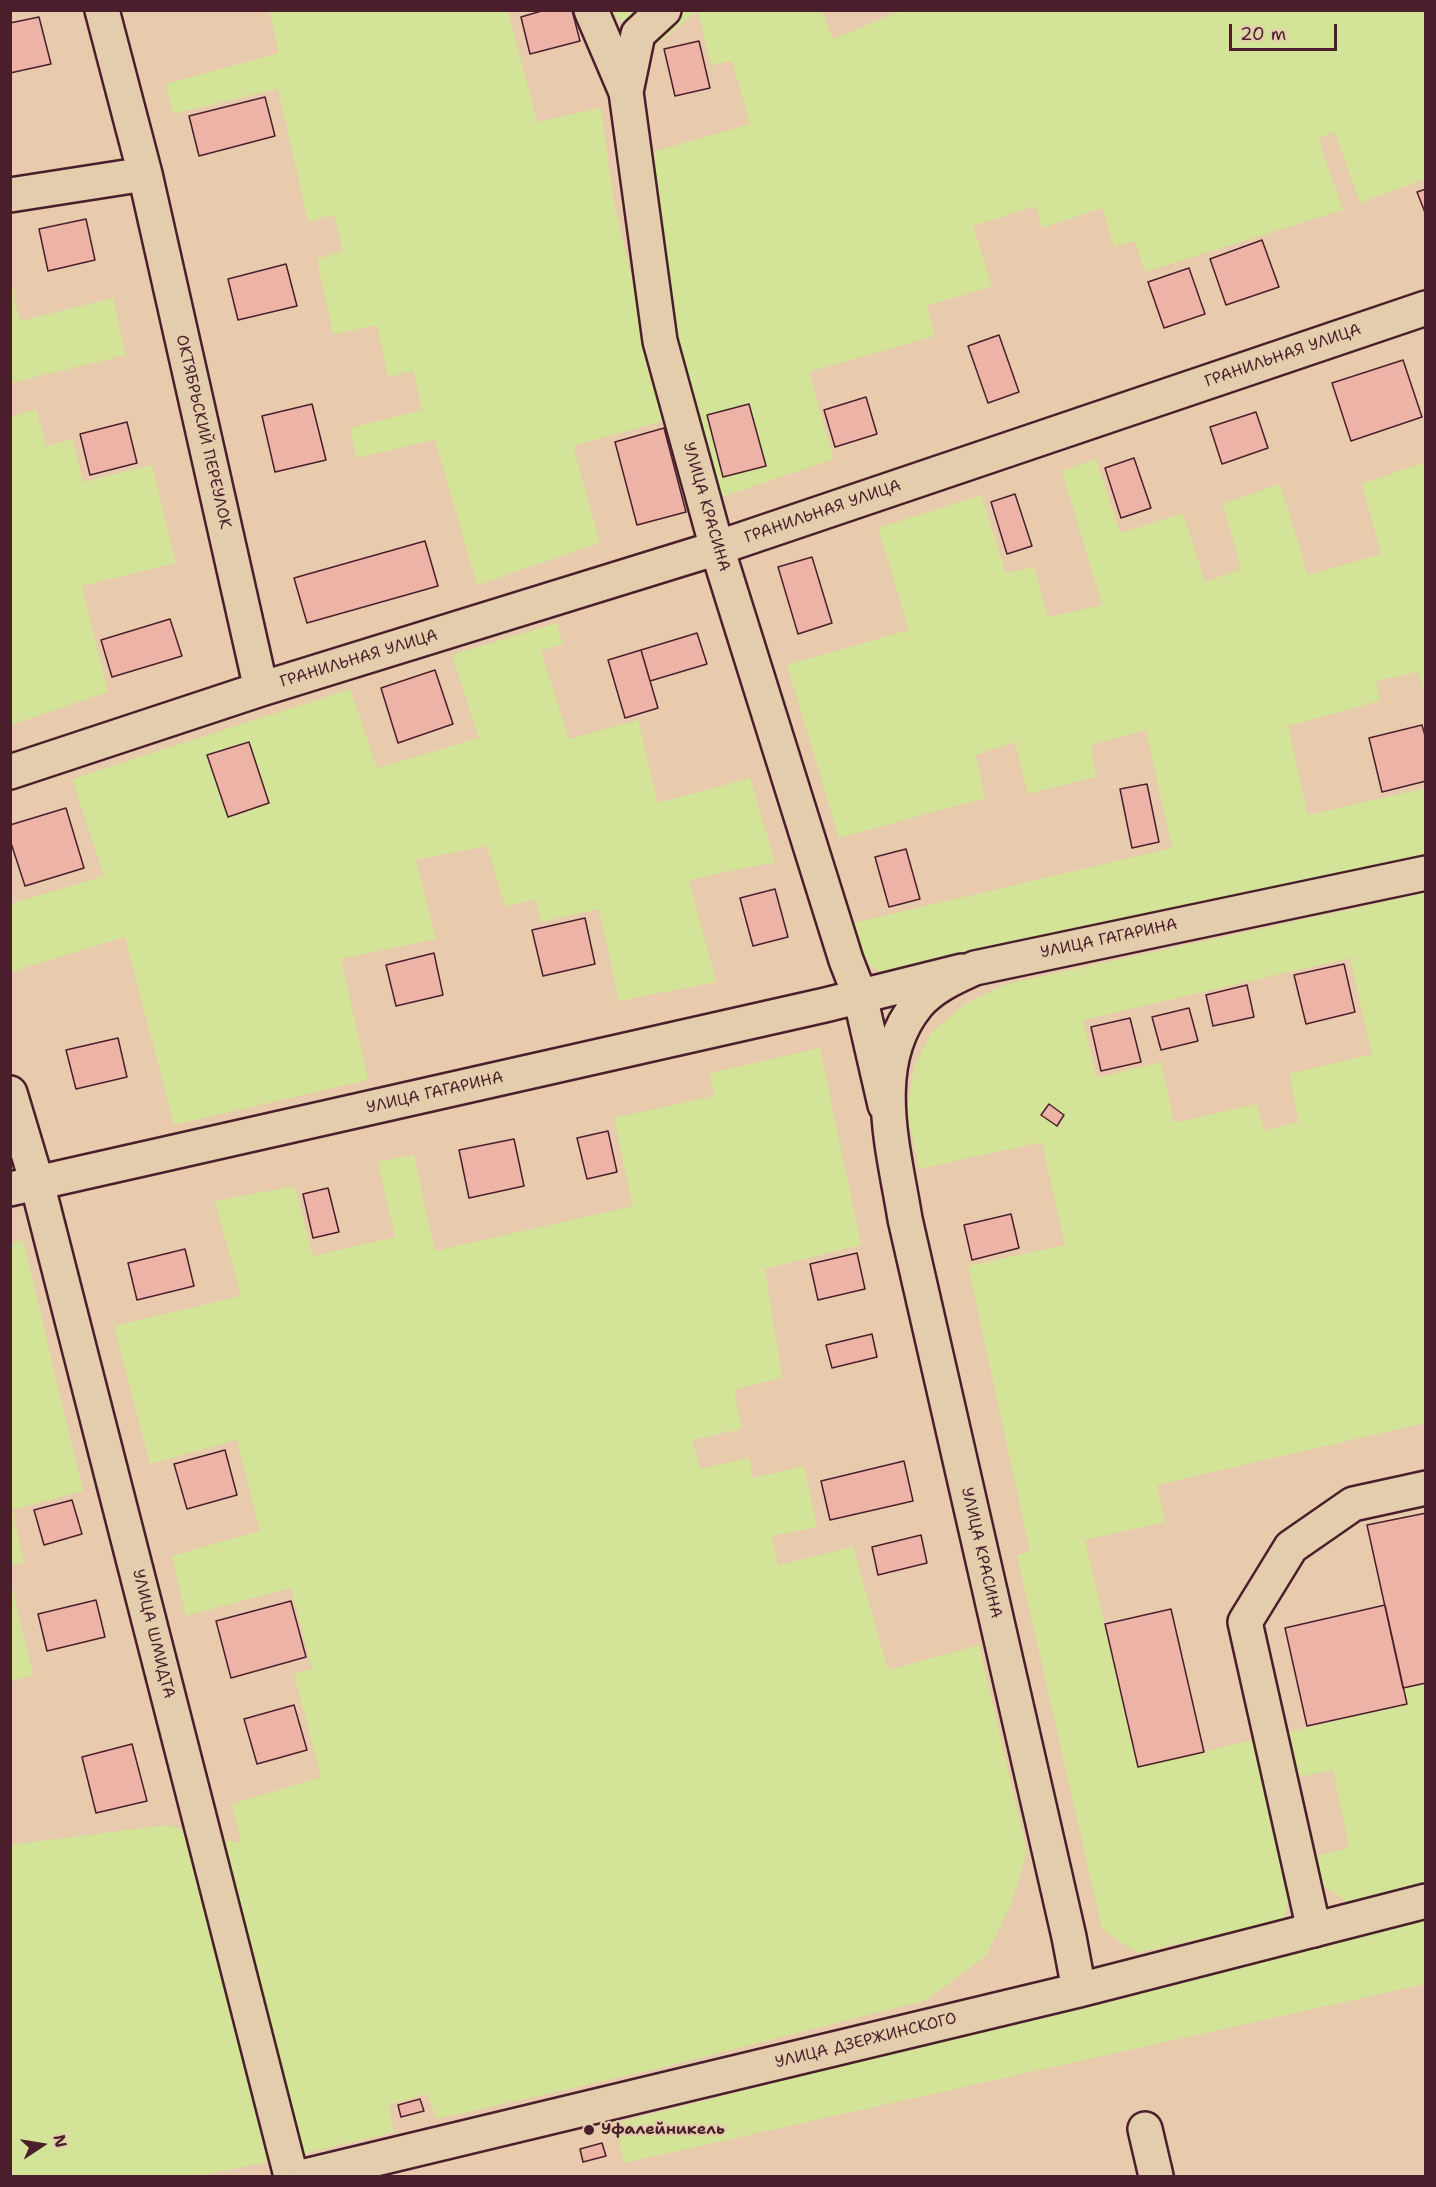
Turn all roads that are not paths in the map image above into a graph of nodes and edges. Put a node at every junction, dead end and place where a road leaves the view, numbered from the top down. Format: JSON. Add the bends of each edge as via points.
{"nodes":[{"id":1,"x":102,"y":10,"type":"edge"},
{"id":2,"x":591,"y":10,"type":"edge"},
{"id":3,"x":664,"y":10,"type":"edge"},
{"id":4,"x":626,"y":92,"type":"junction"},
{"id":5,"x":145,"y":174,"type":"junction"},
{"id":6,"x":10,"y":195,"type":"edge"},
{"id":7,"x":1425,"y":308,"type":"edge"},
{"id":8,"x":717,"y":548,"type":"junction"},
{"id":9,"x":261,"y":689,"type":"junction"},
{"id":10,"x":10,"y":772,"type":"edge"},
{"id":11,"x":1425,"y":873,"type":"edge"},
{"id":12,"x":975,"y":968,"type":"junction"},
{"id":13,"x":860,"y":996,"type":"junction"},
{"id":14,"x":10,"y":1093,"type":"edge"},
{"id":15,"x":888,"y":1116,"type":"junction"},
{"id":16,"x":24,"y":1186,"type":"edge"},
{"id":17,"x":1425,"y":1488,"type":"edge"},
{"id":18,"x":1425,"y":1901,"type":"edge"},
{"id":19,"x":1314,"y":1930,"type":"junction"},
{"id":20,"x":1079,"y":1990,"type":"junction"},
{"id":21,"x":1145,"y":2128,"type":"dead end"},
{"id":22,"x":291,"y":2176,"type":"edge"},
{"id":23,"x":305,"y":2176,"type":"edge"},
{"id":24,"x":1156,"y":2176,"type":"edge"}],
"edges":[{"from":1,"to":5,"type":"street","name":"ОКТЯБРЬСКИЙ ПЕРЕУЛОК"},
{"from":2,"to":4,"type":"street","name":"УЛИЦА КРАСИНА"},
{"from":3,"to":4,"type":"street","via":[[638,34]]},
{"from":4,"to":8,"type":"street","name":"УЛИЦА КРАСИНА","via":[[660,341]]},
{"from":5,"to":6,"type":"street"},
{"from":5,"to":9,"type":"street","name":"ОКТЯБРЬСКИЙ ПЕРЕУЛОК"},
{"from":7,"to":8,"type":"street","name":"ГРАНИЛЬНАЯ УЛИЦА"},
{"from":8,"to":9,"type":"street","name":"ГРАНИЛЬНАЯ УЛИЦА"},
{"from":8,"to":13,"type":"street","name":"УЛИЦА КРАСИНА"},
{"from":9,"to":10,"type":"street","name":"ГРАНИЛЬНАЯ УЛИЦА"},
{"from":11,"to":12,"type":"street","name":"УЛИЦА ГАГАРИНА"},
{"from":12,"to":13,"type":"street","name":"УЛИЦА ГАГАРИНА"},
{"from":12,"to":15,"type":"street","name":"УЛИЦА ГАГАРИНА","via":[[946,982],[918,1004],[901,1029],[889,1072]]},
{"from":13,"to":15,"type":"street","name":"УЛИЦА КРАСИНА"},
{"from":13,"to":16,"type":"street","name":"УЛИЦА ГАГАРИНА"},
{"from":14,"to":16,"type":"street","name":"УЛИЦА ШМИДТА"},
{"from":15,"to":20,"type":"street","name":"УЛИЦА КРАСИНА","via":[[905,1219]]},
{"from":16,"to":22,"type":"street","name":"УЛИЦА ШМИДТА"},
{"from":17,"to":19,"type":"street","via":[[1353,1504],[1291,1547],[1245,1622]]},
{"from":18,"to":19,"type":"street","name":"УЛИЦА ДЗЕРЖИНСКОГО"},
{"from":19,"to":20,"type":"street","name":"УЛИЦА ДЗЕРЖИНСКОГО"},
{"from":20,"to":23,"type":"street","name":"УЛИЦА ДЗЕРЖИНСКОГО"},
{"from":21,"to":24,"type":"street"}]}
